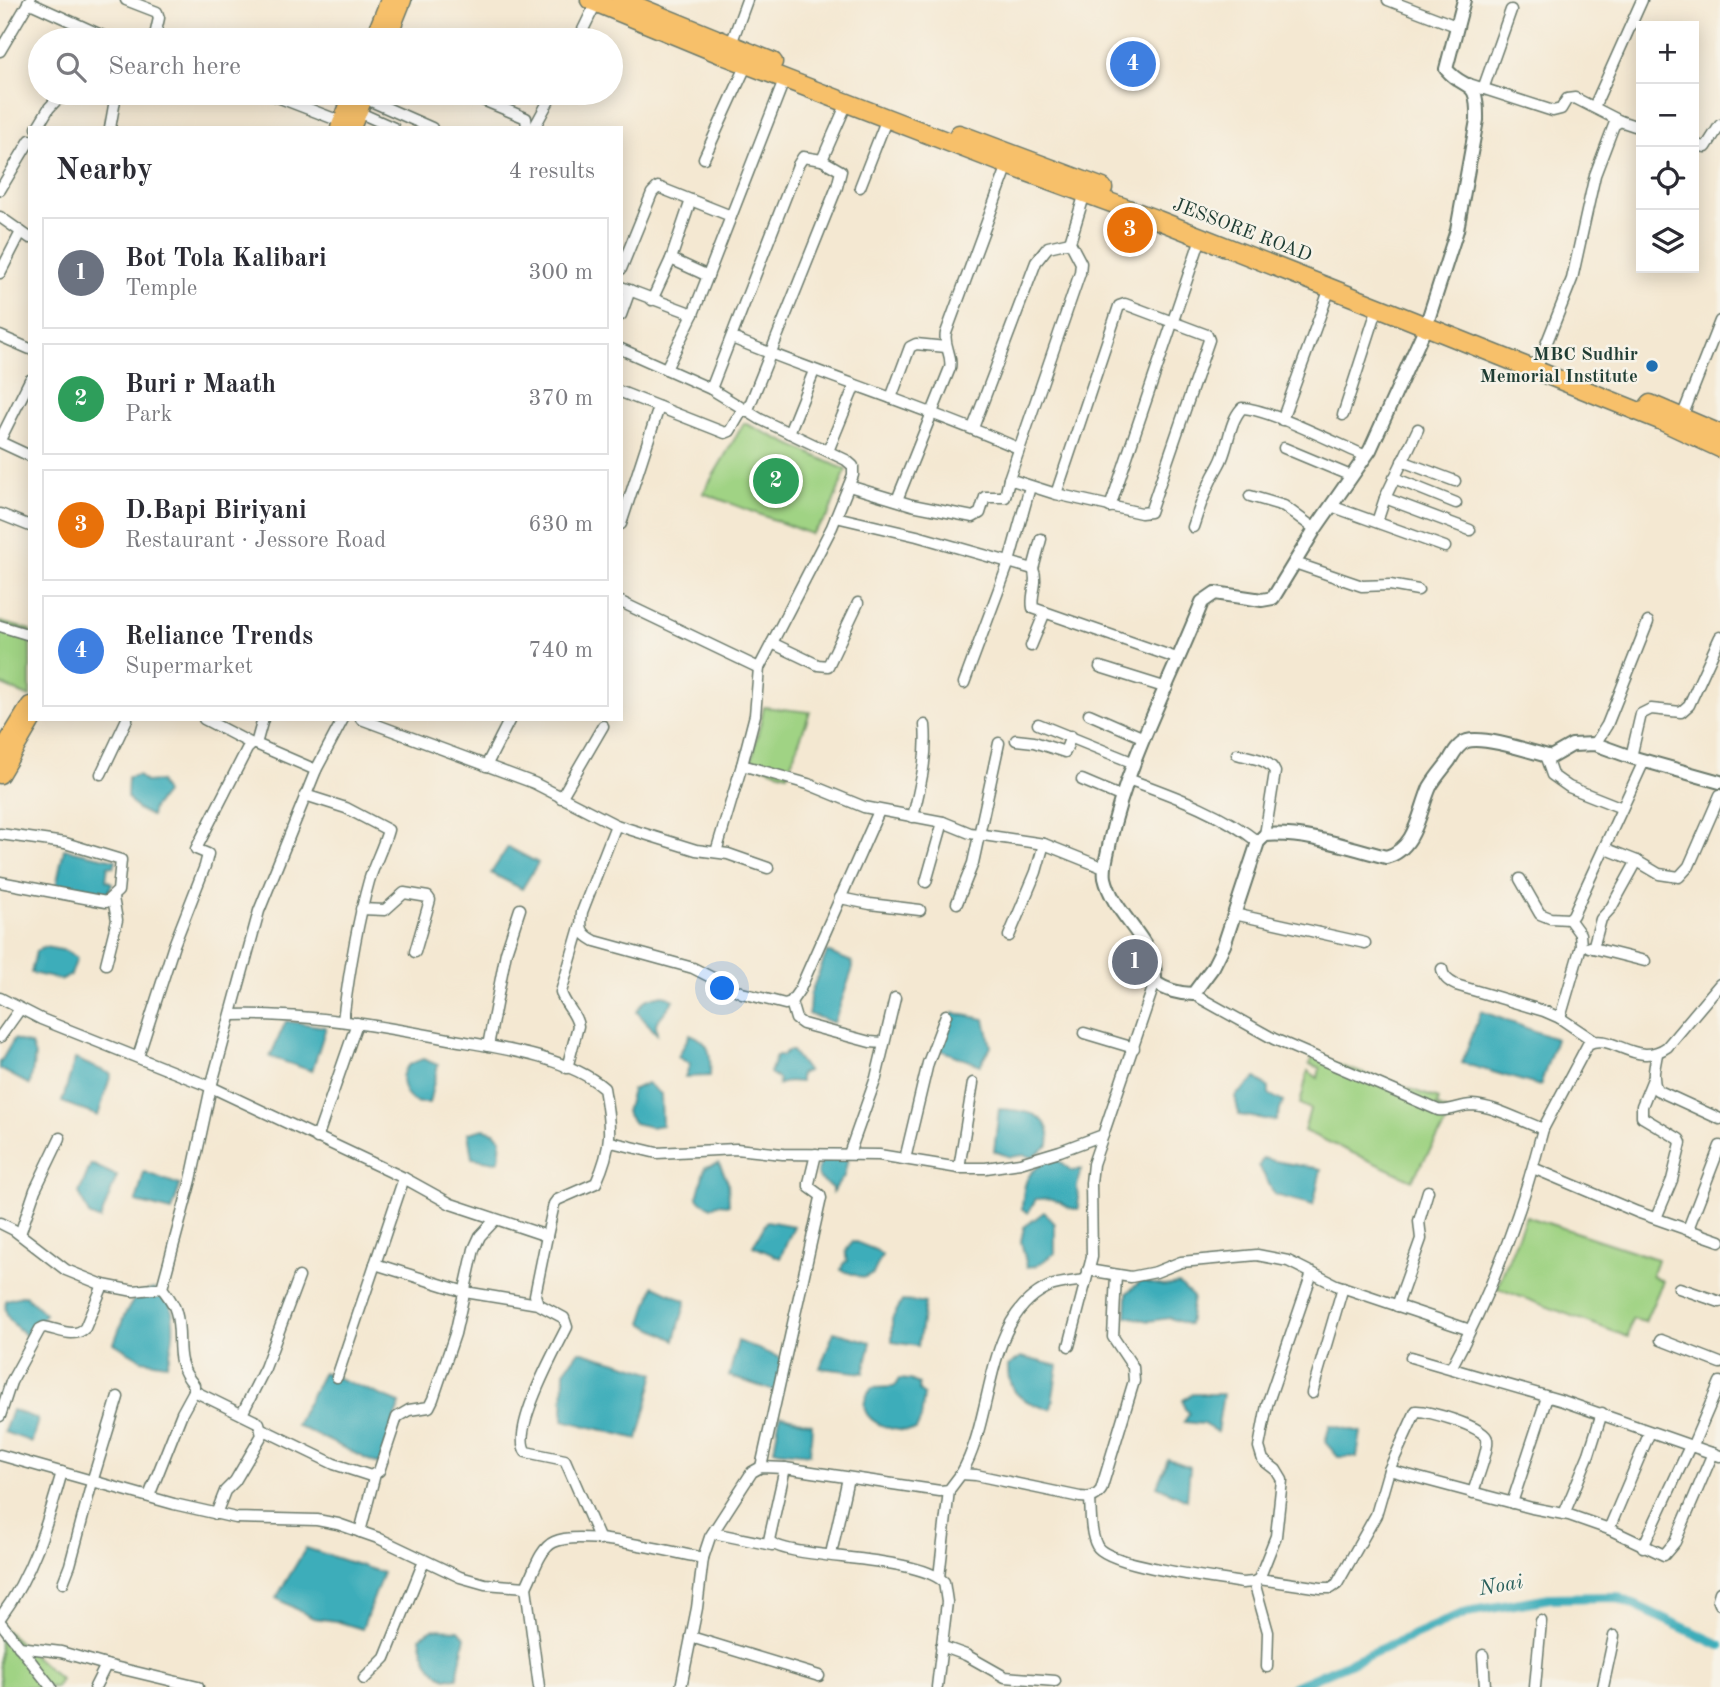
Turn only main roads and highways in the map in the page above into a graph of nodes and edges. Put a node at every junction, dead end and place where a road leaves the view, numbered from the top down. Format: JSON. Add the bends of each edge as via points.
{"nodes":[{"id":1,"x":621,"y":0,"type":"edge"},
{"id":2,"x":398,"y":1,"type":"edge"},
{"id":3,"x":593,"y":1,"type":"edge"},
{"id":4,"x":381,"y":28,"type":"edge"},
{"id":5,"x":390,"y":28,"type":"edge"},
{"id":6,"x":1428,"y":322,"type":"junction"},
{"id":7,"x":1720,"y":434,"type":"edge"},
{"id":8,"x":1720,"y":448,"type":"edge"},
{"id":9,"x":28,"y":708,"type":"edge"},
{"id":10,"x":32,"y":721,"type":"edge"},
{"id":11,"x":2,"y":744,"type":"edge"},
{"id":12,"x":0,"y":775,"type":"edge"}],
"edges":[{"from":1,"to":6,"type":"highway","name":"JESSORE ROAD","via":[[1174,214]]},
{"from":2,"to":4,"type":"main road"},
{"from":2,"to":5,"type":"main road"},
{"from":3,"to":6,"type":"highway","name":"JESSORE ROAD","via":[[1007,165]]},
{"from":6,"to":7,"type":"highway","name":"JESSORE ROAD"},
{"from":6,"to":8,"type":"highway","name":"JESSORE ROAD"},
{"from":9,"to":11,"type":"main road"},
{"from":10,"to":12,"type":"main road"}]}
